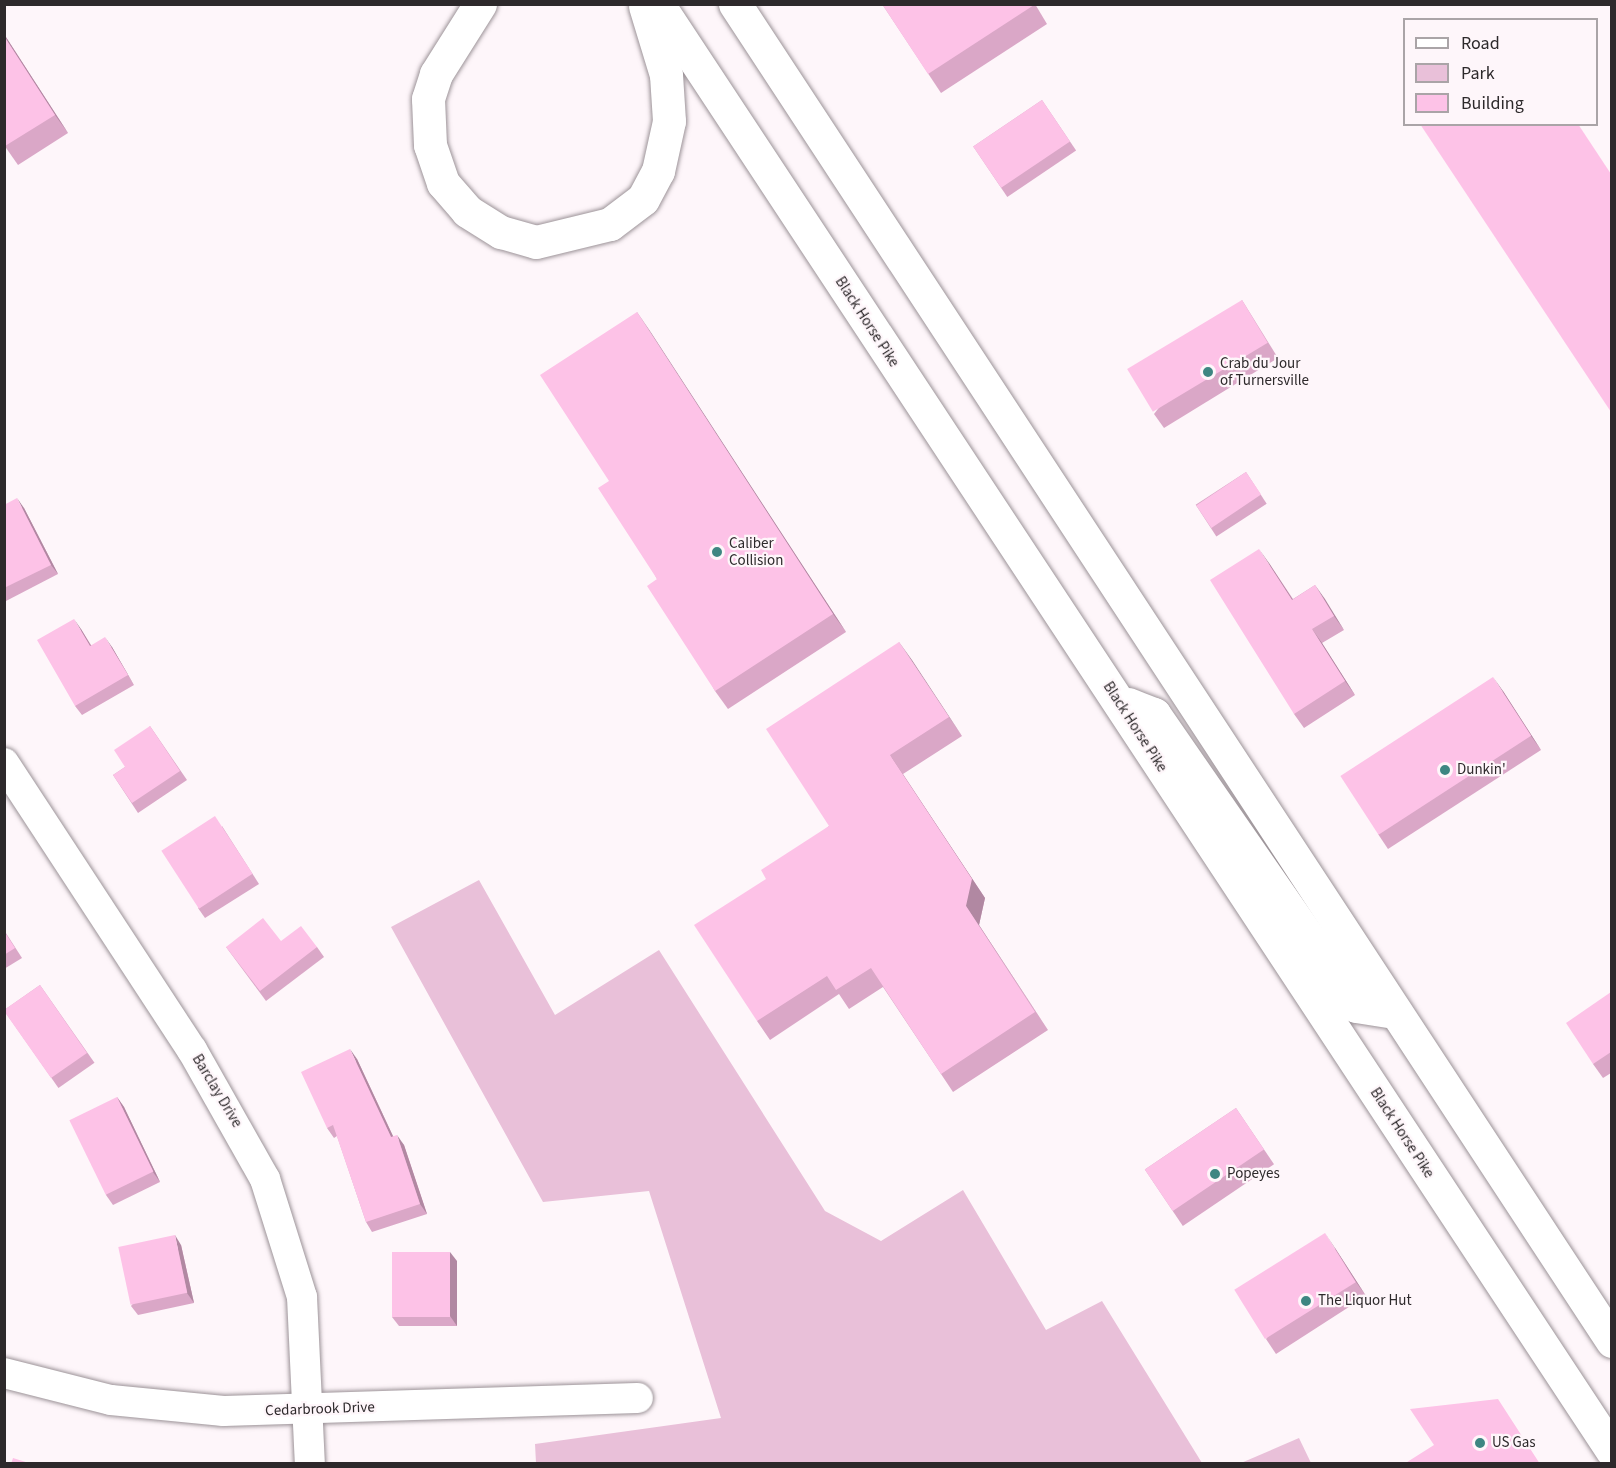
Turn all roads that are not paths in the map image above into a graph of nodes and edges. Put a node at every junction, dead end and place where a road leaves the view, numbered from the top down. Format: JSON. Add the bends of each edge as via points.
{"nodes":[{"id":1,"x":480,"y":4,"type":"edge"},
{"id":2,"x":644,"y":4,"type":"edge"},
{"id":3,"x":658,"y":4,"type":"edge"},
{"id":4,"x":735,"y":4,"type":"edge"},
{"id":5,"x":1118,"y":702,"type":"junction"},
{"id":6,"x":4,"y":763,"type":"edge"},
{"id":7,"x":1393,"y":1012,"type":"junction"},
{"id":8,"x":1611,"y":1341,"type":"edge"},
{"id":9,"x":4,"y":1373,"type":"edge"},
{"id":10,"x":638,"y":1398,"type":"dead end"},
{"id":11,"x":310,"y":1410,"type":"junction"},
{"id":12,"x":1611,"y":1450,"type":"edge"},
{"id":13,"x":310,"y":1464,"type":"edge"}],
"edges":[{"from":1,"to":2,"type":"highway","via":[[436,74],[428,99],[430,145],[443,183],[467,211],[501,232],[536,242],[610,224],[643,199],[658,171],[669,121],[666,75]]},
{"from":3,"to":5,"type":"highway","name":"Black Horse Pike"},
{"from":4,"to":7,"type":"highway"},
{"from":5,"to":7,"type":"highway","via":[[1154,714],[1356,1006]]},
{"from":5,"to":12,"type":"highway","name":"Black Horse Pike"},
{"from":6,"to":11,"type":"street","name":"Barclay Drive","via":[[192,1050],[265,1179],[302,1297]]},
{"from":7,"to":8,"type":"highway"},
{"from":9,"to":11,"type":"street","name":"Cedarbrook Drive","via":[[148,1405],[223,1412]]},
{"from":10,"to":11,"type":"street","name":"Cedarbrook Drive"},
{"from":11,"to":13,"type":"street","name":"Barclay Drive"}]}
